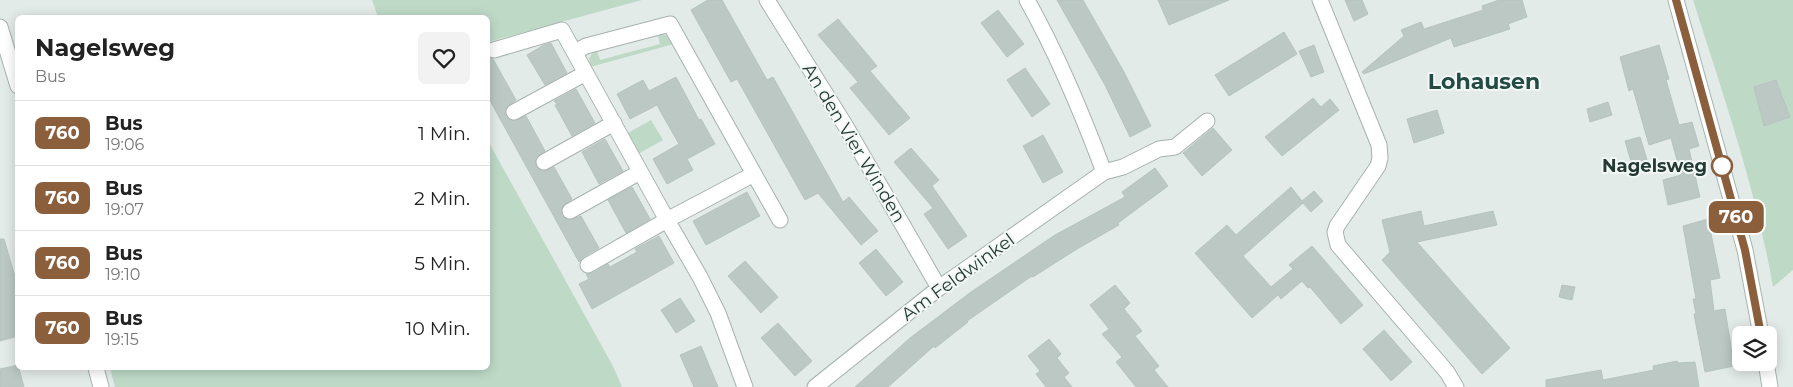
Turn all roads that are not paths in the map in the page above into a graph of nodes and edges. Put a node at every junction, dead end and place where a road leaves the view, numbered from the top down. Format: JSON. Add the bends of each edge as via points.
{"nodes":[{"id":1,"x":767,"y":0,"type":"edge"},
{"id":2,"x":1027,"y":0,"type":"edge"},
{"id":3,"x":1320,"y":0,"type":"edge"},
{"id":4,"x":1676,"y":0,"type":"edge"},
{"id":5,"x":0,"y":27,"type":"edge"},
{"id":6,"x":494,"y":50,"type":"dead end"},
{"id":7,"x":575,"y":52,"type":"junction"},
{"id":8,"x":586,"y":73,"type":"junction"},
{"id":9,"x":15,"y":76,"type":"edge"},
{"id":10,"x":514,"y":112,"type":"dead end"},
{"id":11,"x":1207,"y":121,"type":"dead end"},
{"id":12,"x":614,"y":123,"type":"junction"},
{"id":13,"x":544,"y":162,"type":"dead end"},
{"id":14,"x":640,"y":172,"type":"junction"},
{"id":15,"x":1104,"y":172,"type":"junction"},
{"id":16,"x":754,"y":174,"type":"junction"},
{"id":17,"x":570,"y":211,"type":"dead end"},
{"id":18,"x":667,"y":220,"type":"junction"},
{"id":19,"x":780,"y":220,"type":"dead end"},
{"id":20,"x":588,"y":265,"type":"dead end"},
{"id":21,"x":939,"y":288,"type":"junction"},
{"id":22,"x":1759,"y":326,"type":"edge"},
{"id":23,"x":97,"y":370,"type":"edge"},
{"id":24,"x":1767,"y":371,"type":"edge"},
{"id":25,"x":101,"y":387,"type":"edge"},
{"id":26,"x":745,"y":387,"type":"edge"},
{"id":27,"x":815,"y":387,"type":"edge"},
{"id":28,"x":1456,"y":387,"type":"edge"},
{"id":29,"x":1770,"y":387,"type":"edge"}],
"edges":[{"from":1,"to":21,"type":"street","name":"An den Vier Winden"},
{"from":2,"to":15,"type":"street","via":[[1077,100]]},
{"from":3,"to":28,"type":"street","via":[[1379,145],[1380,158],[1378,166],[1337,226],[1338,245],[1447,372]]},
{"from":4,"to":22,"type":"street","via":[[1745,250]]},
{"from":5,"to":9,"type":"street"},
{"from":6,"to":7,"type":"street","via":[[562,30]]},
{"from":7,"to":8,"type":"street"},
{"from":7,"to":16,"type":"street","via":[[586,46],[670,24]]},
{"from":8,"to":10,"type":"street"},
{"from":8,"to":12,"type":"street"},
{"from":11,"to":15,"type":"street","name":"Am Feldwinkel","via":[[1175,147],[1160,148],[1123,167]]},
{"from":12,"to":13,"type":"street"},
{"from":12,"to":14,"type":"street"},
{"from":14,"to":17,"type":"street"},
{"from":14,"to":18,"type":"street"},
{"from":15,"to":21,"type":"street","name":"Am Feldwinkel"},
{"from":16,"to":18,"type":"street"},
{"from":16,"to":19,"type":"street"},
{"from":18,"to":20,"type":"street"},
{"from":18,"to":26,"type":"street","via":[[718,313]]},
{"from":21,"to":27,"type":"street","name":"Am Feldwinkel"},
{"from":23,"to":25,"type":"street"},
{"from":24,"to":29,"type":"street"}]}
